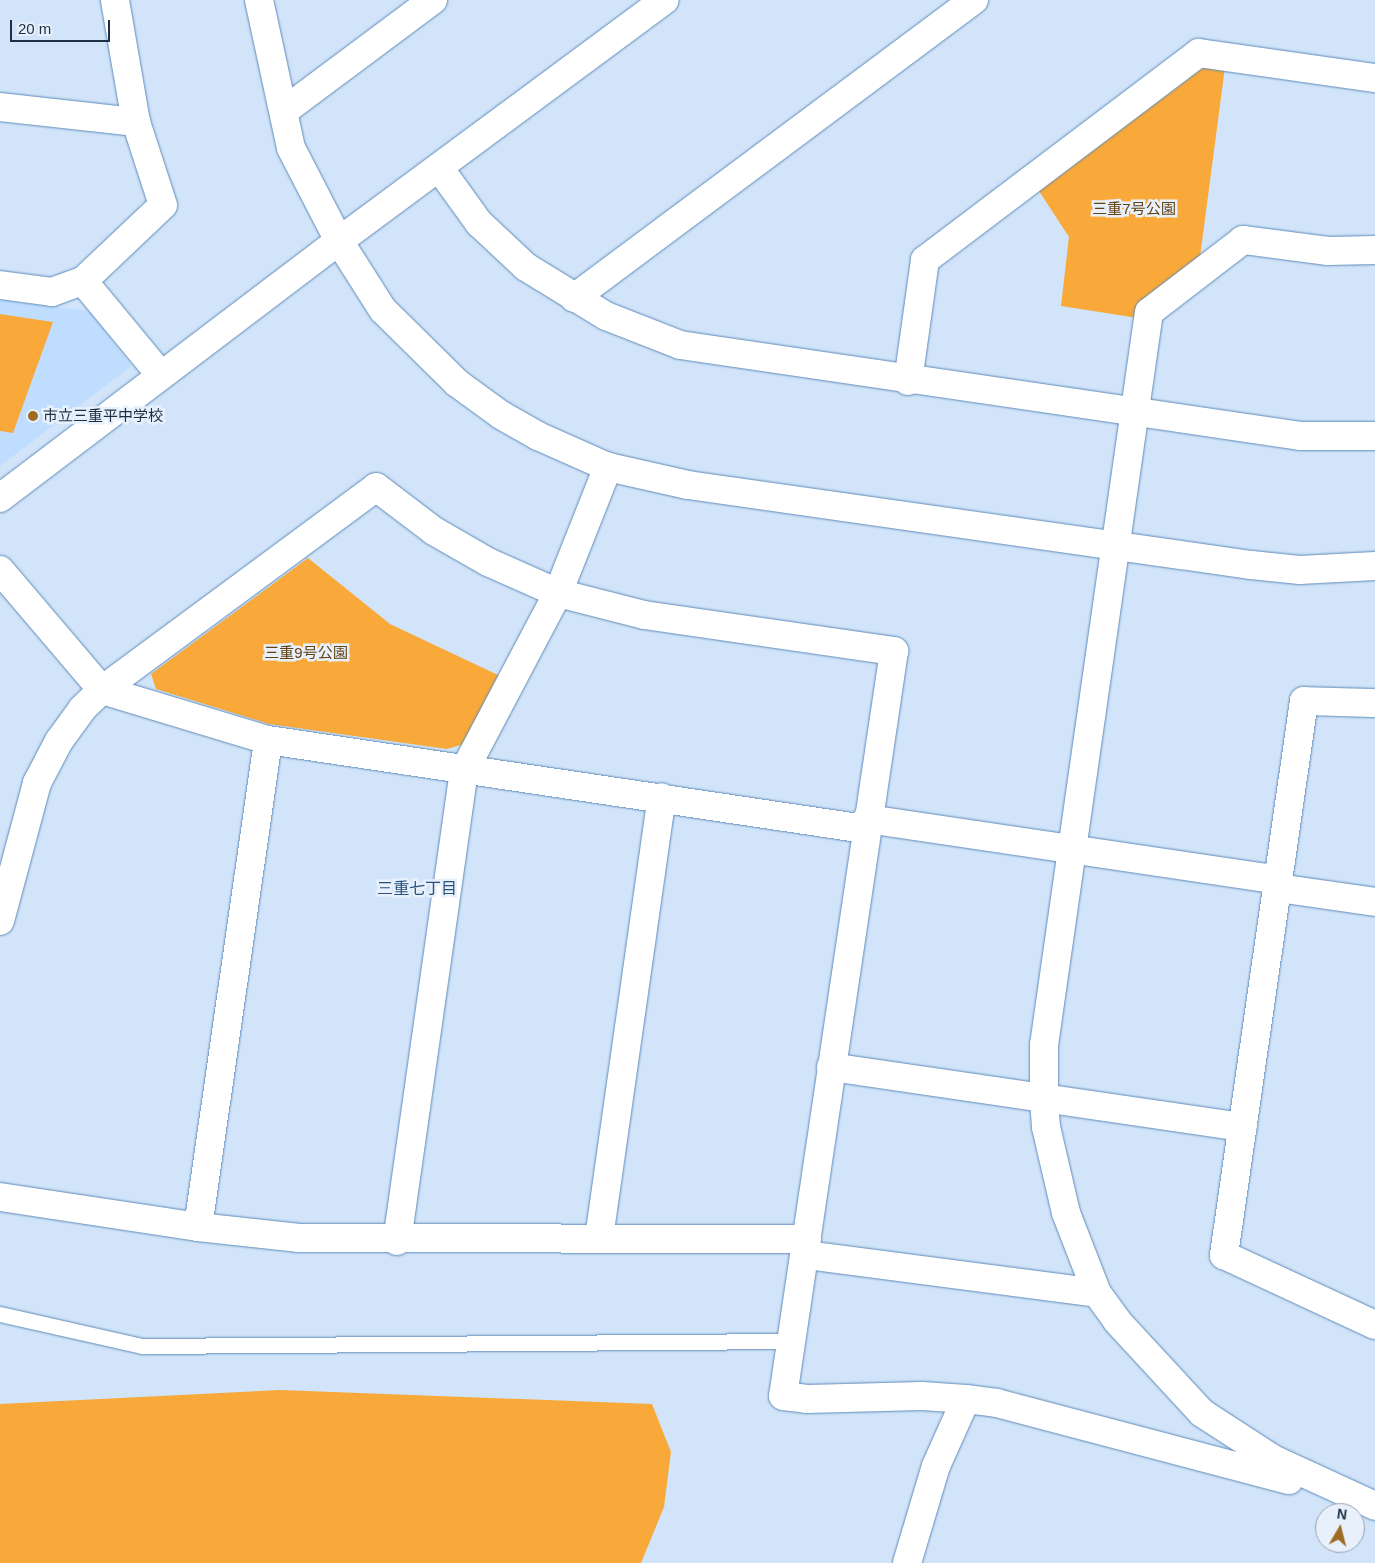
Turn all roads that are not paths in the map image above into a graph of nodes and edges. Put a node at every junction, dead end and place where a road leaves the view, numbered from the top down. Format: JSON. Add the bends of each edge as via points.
{"nodes":[{"id":1,"x":115,"y":0,"type":"edge"},
{"id":2,"x":259,"y":0,"type":"edge"},
{"id":3,"x":433,"y":0,"type":"edge"},
{"id":4,"x":974,"y":0,"type":"edge"},
{"id":5,"x":651,"y":4,"type":"edge"},
{"id":6,"x":1375,"y":78,"type":"edge"},
{"id":7,"x":0,"y":107,"type":"edge"},
{"id":8,"x":284,"y":111,"type":"junction"},
{"id":9,"x":136,"y":122,"type":"junction"},
{"id":10,"x":440,"y":169,"type":"junction"},
{"id":11,"x":339,"y":241,"type":"junction"},
{"id":12,"x":1375,"y":250,"type":"edge"},
{"id":13,"x":84,"y":281,"type":"junction"},
{"id":14,"x":0,"y":285,"type":"edge"},
{"id":15,"x":574,"y":298,"type":"junction"},
{"id":16,"x":160,"y":374,"type":"junction"},
{"id":17,"x":908,"y":381,"type":"junction"},
{"id":18,"x":1136,"y":412,"type":"junction"},
{"id":19,"x":1375,"y":436,"type":"edge"},
{"id":20,"x":608,"y":467,"type":"junction"},
{"id":21,"x":0,"y":498,"type":"edge"},
{"id":22,"x":1118,"y":546,"type":"junction"},
{"id":23,"x":1375,"y":566,"type":"edge"},
{"id":24,"x":0,"y":570,"type":"edge"},
{"id":25,"x":558,"y":593,"type":"junction"},
{"id":26,"x":102,"y":690,"type":"junction"},
{"id":27,"x":1375,"y":703,"type":"edge"},
{"id":28,"x":268,"y":740,"type":"junction"},
{"id":29,"x":464,"y":771,"type":"junction"},
{"id":30,"x":662,"y":797,"type":"junction"},
{"id":31,"x":866,"y":824,"type":"junction"},
{"id":32,"x":1072,"y":849,"type":"junction"},
{"id":33,"x":1279,"y":884,"type":"junction"},
{"id":34,"x":1375,"y":902,"type":"edge"},
{"id":35,"x":1,"y":914,"type":"edge"},
{"id":36,"x":832,"y":1067,"type":"junction"},
{"id":37,"x":1044,"y":1099,"type":"junction"},
{"id":38,"x":1243,"y":1127,"type":"junction"},
{"id":39,"x":0,"y":1197,"type":"edge"},
{"id":40,"x":198,"y":1227,"type":"junction"},
{"id":41,"x":599,"y":1238,"type":"junction"},
{"id":42,"x":397,"y":1241,"type":"junction"},
{"id":43,"x":806,"y":1247,"type":"junction"},
{"id":44,"x":1098,"y":1292,"type":"junction"},
{"id":45,"x":0,"y":1314,"type":"edge"},
{"id":46,"x":1375,"y":1325,"type":"edge"},
{"id":47,"x":790,"y":1341,"type":"junction"},
{"id":48,"x":966,"y":1400,"type":"junction"},
{"id":49,"x":1342,"y":1493,"type":"junction"},
{"id":50,"x":1375,"y":1506,"type":"edge"},
{"id":51,"x":916,"y":1560,"type":"edge"}],
"edges":[{"from":1,"to":9,"type":"street"},
{"from":2,"to":8,"type":"street"},
{"from":3,"to":8,"type":"street"},
{"from":4,"to":15,"type":"street"},
{"from":5,"to":10,"type":"street"},
{"from":6,"to":17,"type":"street","via":[[1198,52],[925,260]]},
{"from":7,"to":9,"type":"street"},
{"from":8,"to":11,"type":"street","via":[[292,148]]},
{"from":9,"to":13,"type":"street","via":[[163,205]]},
{"from":10,"to":11,"type":"street"},
{"from":10,"to":15,"type":"street","via":[[479,224],[526,267]]},
{"from":11,"to":16,"type":"street"},
{"from":11,"to":20,"type":"street","via":[[383,310],[457,383],[501,415],[538,436]]},
{"from":12,"to":18,"type":"street","via":[[1328,251],[1243,240],[1149,312]]},
{"from":13,"to":14,"type":"street","via":[[52,292]]},
{"from":13,"to":16,"type":"street"},
{"from":15,"to":17,"type":"street","via":[[630,327],[680,345]]},
{"from":16,"to":21,"type":"street"},
{"from":17,"to":18,"type":"street"},
{"from":18,"to":19,"type":"street","via":[[1301,436]]},
{"from":18,"to":22,"type":"street"},
{"from":20,"to":22,"type":"street","via":[[688,485]]},
{"from":20,"to":25,"type":"street"},
{"from":22,"to":23,"type":"street","via":[[1300,570]]},
{"from":22,"to":32,"type":"street"},
{"from":24,"to":26,"type":"street"},
{"from":25,"to":26,"type":"street","via":[[488,562],[434,531],[376,487]]},
{"from":25,"to":29,"type":"street"},
{"from":25,"to":31,"type":"street","via":[[644,615],[894,651]]},
{"from":26,"to":28,"type":"street"},
{"from":26,"to":35,"type":"street","via":[[71,722],[37,783]]},
{"from":27,"to":33,"type":"street","via":[[1304,701]]},
{"from":28,"to":29,"type":"street"},
{"from":28,"to":40,"type":"street"},
{"from":29,"to":30,"type":"street"},
{"from":29,"to":42,"type":"street"},
{"from":30,"to":31,"type":"street"},
{"from":30,"to":41,"type":"street"},
{"from":31,"to":32,"type":"street"},
{"from":31,"to":36,"type":"street"},
{"from":32,"to":33,"type":"street"},
{"from":32,"to":37,"type":"street","via":[[1044,1045]]},
{"from":33,"to":34,"type":"street"},
{"from":33,"to":38,"type":"street"},
{"from":36,"to":37,"type":"street"},
{"from":36,"to":43,"type":"street"},
{"from":37,"to":38,"type":"street"},
{"from":37,"to":44,"type":"street","via":[[1046,1127],[1066,1213]]},
{"from":38,"to":46,"type":"street","via":[[1224,1255]]},
{"from":39,"to":40,"type":"street"},
{"from":40,"to":42,"type":"street","via":[[299,1238]]},
{"from":41,"to":42,"type":"street"},
{"from":41,"to":43,"type":"street"},
{"from":43,"to":44,"type":"street"},
{"from":43,"to":47,"type":"street"},
{"from":44,"to":49,"type":"street","via":[[1158,1368],[1202,1413],[1273,1460]]},
{"from":45,"to":47,"type":"lane","via":[[142,1346]]},
{"from":47,"to":48,"type":"street","via":[[783,1396],[807,1399],[922,1396]]},
{"from":48,"to":49,"type":"street","via":[[997,1403]]},
{"from":48,"to":51,"type":"street","via":[[936,1466]]},
{"from":49,"to":50,"type":"street"}]}
